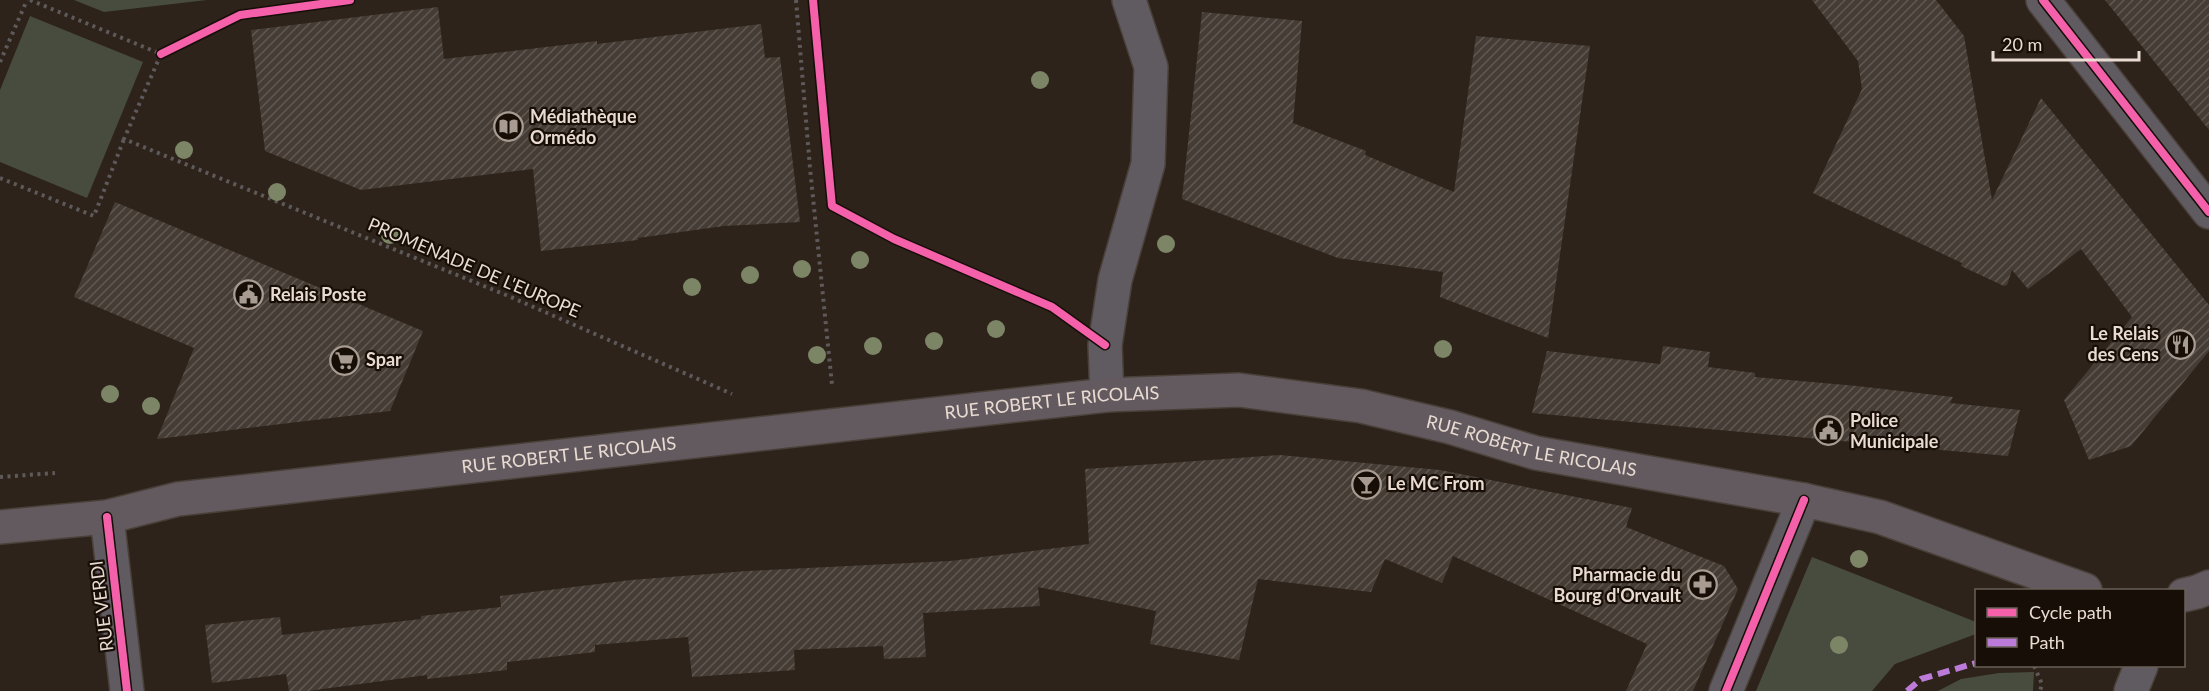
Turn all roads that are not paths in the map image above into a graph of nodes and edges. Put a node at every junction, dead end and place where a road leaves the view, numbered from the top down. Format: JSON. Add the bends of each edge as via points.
{"nodes":[{"id":1,"x":1129,"y":0,"type":"edge"},
{"id":2,"x":2043,"y":0,"type":"edge"},
{"id":3,"x":2209,"y":212,"type":"edge"},
{"id":4,"x":1107,"y":395,"type":"junction"},
{"id":5,"x":1804,"y":500,"type":"junction"},
{"id":6,"x":107,"y":517,"type":"junction"},
{"id":7,"x":0,"y":527,"type":"edge"},
{"id":8,"x":2209,"y":586,"type":"edge"},
{"id":9,"x":2079,"y":589,"type":"edge"},
{"id":10,"x":2185,"y":595,"type":"edge"},
{"id":11,"x":2141,"y":667,"type":"edge"},
{"id":12,"x":127,"y":691,"type":"edge"},
{"id":13,"x":1726,"y":691,"type":"edge"},
{"id":14,"x":2131,"y":691,"type":"edge"}],
"edges":[{"from":1,"to":4,"type":"street","via":[[1151,67],[1149,164],[1115,280],[1105,345]]},
{"from":2,"to":3,"type":"street"},
{"from":4,"to":5,"type":"main road","name":"RUE ROBERT LE RICOLAIS","via":[[1239,390],[1361,406],[1536,453]]},
{"from":4,"to":6,"type":"main road","name":"RUE ROBERT LE RICOLAIS","via":[[178,499]]},
{"from":5,"to":9,"type":"main road","name":"RUE ROBERT LE RICOLAIS","via":[[1880,517]]},
{"from":5,"to":13,"type":"street"},
{"from":6,"to":7,"type":"main road","name":"RUE ROBERT LE RICOLAIS"},
{"from":6,"to":12,"type":"street","name":"RUE VERDI"},
{"from":8,"to":10,"type":"main road"},
{"from":11,"to":14,"type":"street"}]}
